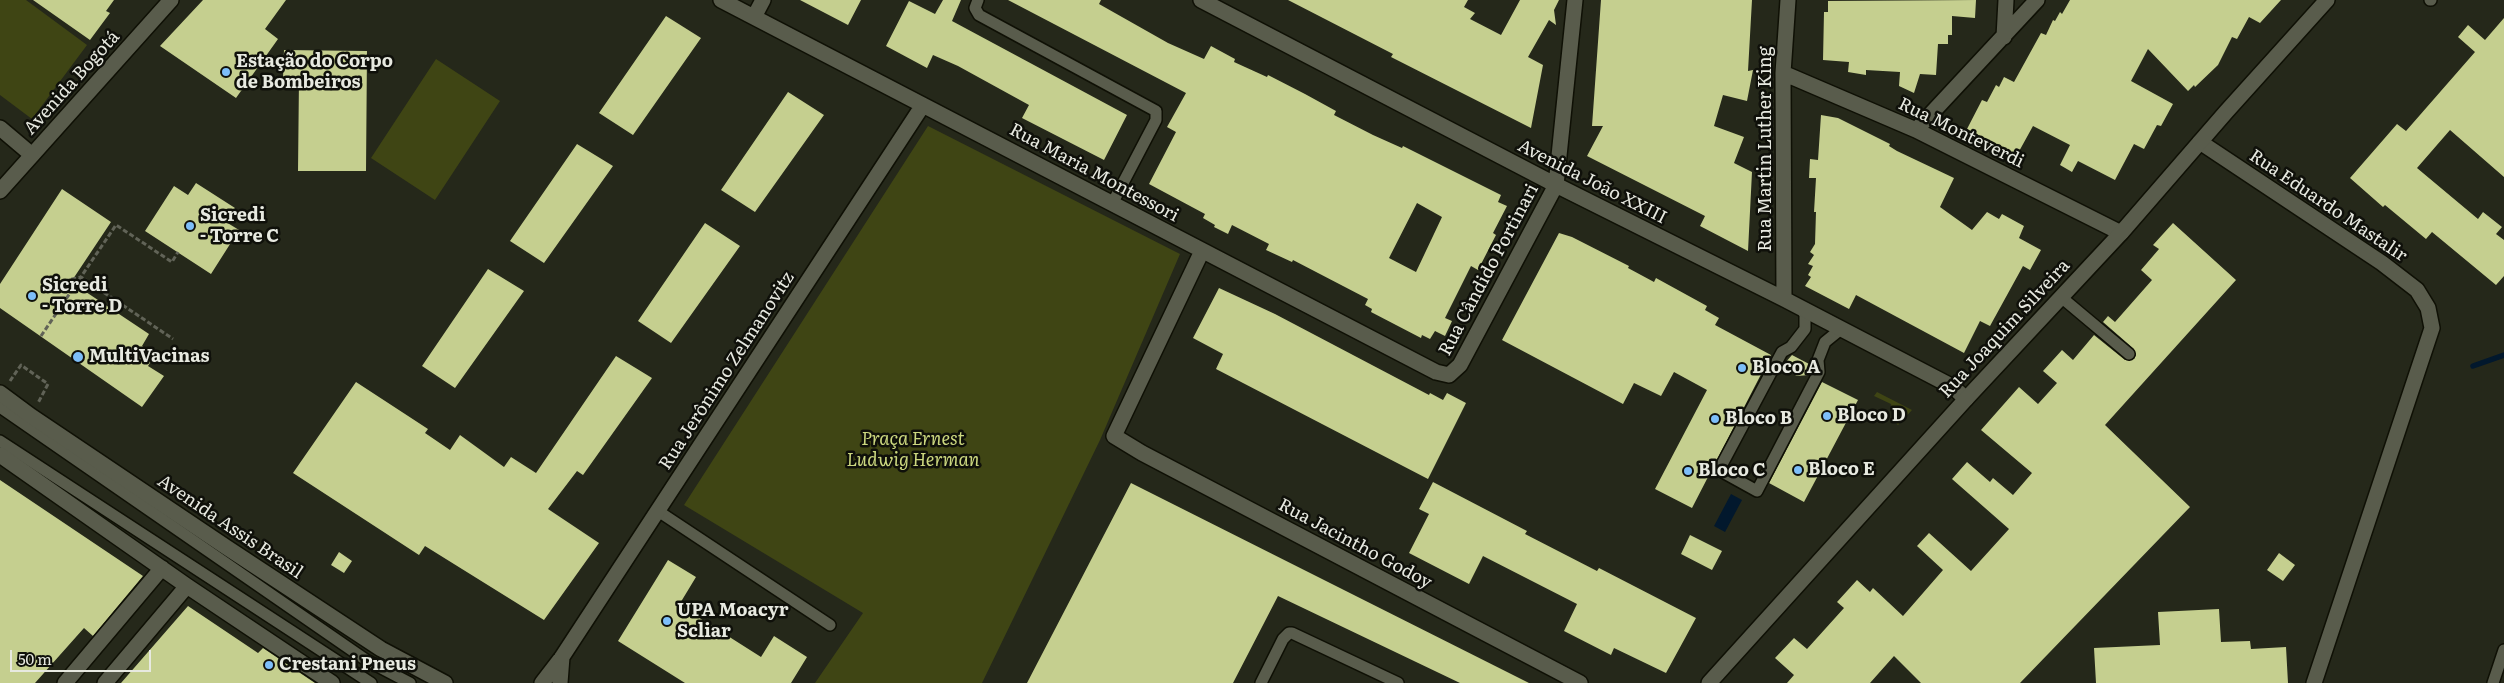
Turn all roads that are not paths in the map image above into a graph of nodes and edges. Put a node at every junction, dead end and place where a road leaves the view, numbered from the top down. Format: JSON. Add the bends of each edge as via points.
{"nodes":[{"id":1,"x":171,"y":0,"type":"edge"},
{"id":2,"x":721,"y":0,"type":"edge"},
{"id":3,"x":763,"y":0,"type":"edge"},
{"id":4,"x":978,"y":0,"type":"edge"},
{"id":5,"x":1201,"y":0,"type":"edge"},
{"id":6,"x":1576,"y":0,"type":"edge"},
{"id":7,"x":1788,"y":0,"type":"edge"},
{"id":8,"x":2006,"y":0,"type":"edge"},
{"id":9,"x":2038,"y":0,"type":"edge"},
{"id":10,"x":2327,"y":0,"type":"edge"},
{"id":11,"x":754,"y":17,"type":"junction"},
{"id":12,"x":2004,"y":37,"type":"junction"},
{"id":13,"x":1783,"y":73,"type":"junction"},
{"id":14,"x":923,"y":105,"type":"junction"},
{"id":15,"x":0,"y":128,"type":"edge"},
{"id":16,"x":1916,"y":130,"type":"junction"},
{"id":17,"x":2200,"y":142,"type":"junction"},
{"id":18,"x":32,"y":155,"type":"junction"},
{"id":19,"x":1556,"y":185,"type":"junction"},
{"id":20,"x":0,"y":191,"type":"edge"},
{"id":21,"x":1112,"y":204,"type":"junction"},
{"id":22,"x":2120,"y":233,"type":"junction"},
{"id":23,"x":1202,"y":250,"type":"junction"},
{"id":24,"x":2061,"y":297,"type":"junction"},
{"id":25,"x":1784,"y":299,"type":"junction"},
{"id":26,"x":1802,"y":308,"type":"junction"},
{"id":27,"x":1823,"y":320,"type":"junction"},
{"id":28,"x":1805,"y":329,"type":"junction"},
{"id":29,"x":1841,"y":329,"type":"junction"},
{"id":30,"x":1825,"y":342,"type":"junction"},
{"id":31,"x":2129,"y":354,"type":"dead end"},
{"id":32,"x":1450,"y":375,"type":"joint"},
{"id":33,"x":0,"y":393,"type":"edge"},
{"id":34,"x":1966,"y":399,"type":"junction"},
{"id":35,"x":0,"y":407,"type":"edge"},
{"id":36,"x":0,"y":441,"type":"edge"},
{"id":37,"x":0,"y":455,"type":"edge"},
{"id":38,"x":658,"y":511,"type":"junction"},
{"id":39,"x":162,"y":568,"type":"junction"},
{"id":40,"x":187,"y":586,"type":"junction"},
{"id":41,"x":830,"y":625,"type":"dead end"},
{"id":42,"x":2504,"y":650,"type":"edge"},
{"id":43,"x":562,"y":657,"type":"junction"},
{"id":44,"x":65,"y":683,"type":"edge"},
{"id":45,"x":104,"y":683,"type":"edge"},
{"id":46,"x":332,"y":683,"type":"edge"},
{"id":47,"x":371,"y":683,"type":"edge"},
{"id":48,"x":410,"y":683,"type":"edge"},
{"id":49,"x":445,"y":683,"type":"edge"},
{"id":50,"x":542,"y":683,"type":"edge"},
{"id":51,"x":560,"y":683,"type":"edge"},
{"id":52,"x":1261,"y":683,"type":"edge"},
{"id":53,"x":1398,"y":683,"type":"edge"},
{"id":54,"x":1580,"y":683,"type":"edge"},
{"id":55,"x":1709,"y":683,"type":"edge"},
{"id":56,"x":2314,"y":683,"type":"edge"},
{"id":57,"x":2493,"y":683,"type":"edge"}],
"edges":[{"from":1,"to":18,"type":"street","name":"Avenida Bogotá"},
{"from":2,"to":11,"type":"street","name":"Rua Maria Montessori"},
{"from":3,"to":11,"type":"street"},
{"from":4,"to":21,"type":"lane","via":[[975,8],[979,15],[1156,112],[1156,120]]},
{"from":5,"to":19,"type":"street","name":"Avenida João XXIII"},
{"from":6,"to":19,"type":"street","name":"Rua Cândido Portinari"},
{"from":7,"to":13,"type":"street","name":"Rua Martin Luther King"},
{"from":8,"to":12,"type":"street"},
{"from":9,"to":12,"type":"street"},
{"from":10,"to":17,"type":"street","name":"Rua Joaquim Silveira"},
{"from":11,"to":14,"type":"street","name":"Rua Maria Montessori"},
{"from":12,"to":16,"type":"street"},
{"from":13,"to":16,"type":"street","name":"Rua Monteverdi"},
{"from":13,"to":25,"type":"street","name":"Rua Martin Luther King"},
{"from":14,"to":21,"type":"street","name":"Rua Maria Montessori"},
{"from":14,"to":38,"type":"street","name":"Rua Jerônimo Zelmanovitz"},
{"from":15,"to":18,"type":"street"},
{"from":16,"to":22,"type":"street","name":"Rua Monteverdi"},
{"from":17,"to":22,"type":"street","name":"Rua Joaquim Silveira"},
{"from":17,"to":56,"type":"street","name":"Rua Eduardo Mastalir","via":[[2382,263],[2417,290],[2428,308],[2432,328]]},
{"from":18,"to":20,"type":"street","name":"Avenida Bogotá"},
{"from":19,"to":25,"type":"street","name":"Avenida João XXIII"},
{"from":19,"to":32,"type":"street","name":"Rua Cândido Portinari","via":[[1460,365]]},
{"from":21,"to":23,"type":"street","name":"Rua Maria Montessori"},
{"from":22,"to":24,"type":"street","name":"Rua Joaquim Silveira"},
{"from":23,"to":32,"type":"street","name":"Rua Maria Montessori","via":[[1436,372]]},
{"from":23,"to":54,"type":"street","name":"Rua Jacintho Godoy","via":[[1114,436]]},
{"from":24,"to":31,"type":"lane"},
{"from":24,"to":34,"type":"street","name":"Rua Joaquim Silveira"},
{"from":25,"to":26,"type":"street","name":"Avenida João XXIII"},
{"from":26,"to":27,"type":"street","name":"Avenida João XXIII"},
{"from":26,"to":28,"type":"lane"},
{"from":27,"to":28,"type":"lane"},
{"from":27,"to":29,"type":"street","name":"Avenida João XXIII"},
{"from":27,"to":30,"type":"lane"},
{"from":28,"to":30,"type":"lane","via":[[1791,347],[1782,352],[1719,470],[1757,491],[1819,372],[1818,360]]},
{"from":29,"to":30,"type":"lane"},
{"from":29,"to":34,"type":"street","name":"Avenida João XXIII","via":[[1953,387]]},
{"from":33,"to":49,"type":"street","name":"Avenida Assis Brasil","via":[[381,649]]},
{"from":34,"to":55,"type":"street","name":"Rua Joaquim Silveira"},
{"from":35,"to":48,"type":"lane","via":[[366,660]]},
{"from":36,"to":47,"type":"lane"},
{"from":37,"to":39,"type":"street"},
{"from":38,"to":41,"type":"lane"},
{"from":38,"to":43,"type":"street","name":"Rua Jerônimo Zelmanovitz"},
{"from":39,"to":40,"type":"street"},
{"from":39,"to":44,"type":"street"},
{"from":40,"to":45,"type":"street"},
{"from":40,"to":46,"type":"street"},
{"from":42,"to":57,"type":"lane"},
{"from":43,"to":50,"type":"street","name":"Rua Jerônimo Zelmanovitz"},
{"from":43,"to":51,"type":"street","name":"Rua Jerônimo Zelmanovitz"},
{"from":52,"to":53,"type":"lane","via":[[1282,639],[1292,633]]}]}
